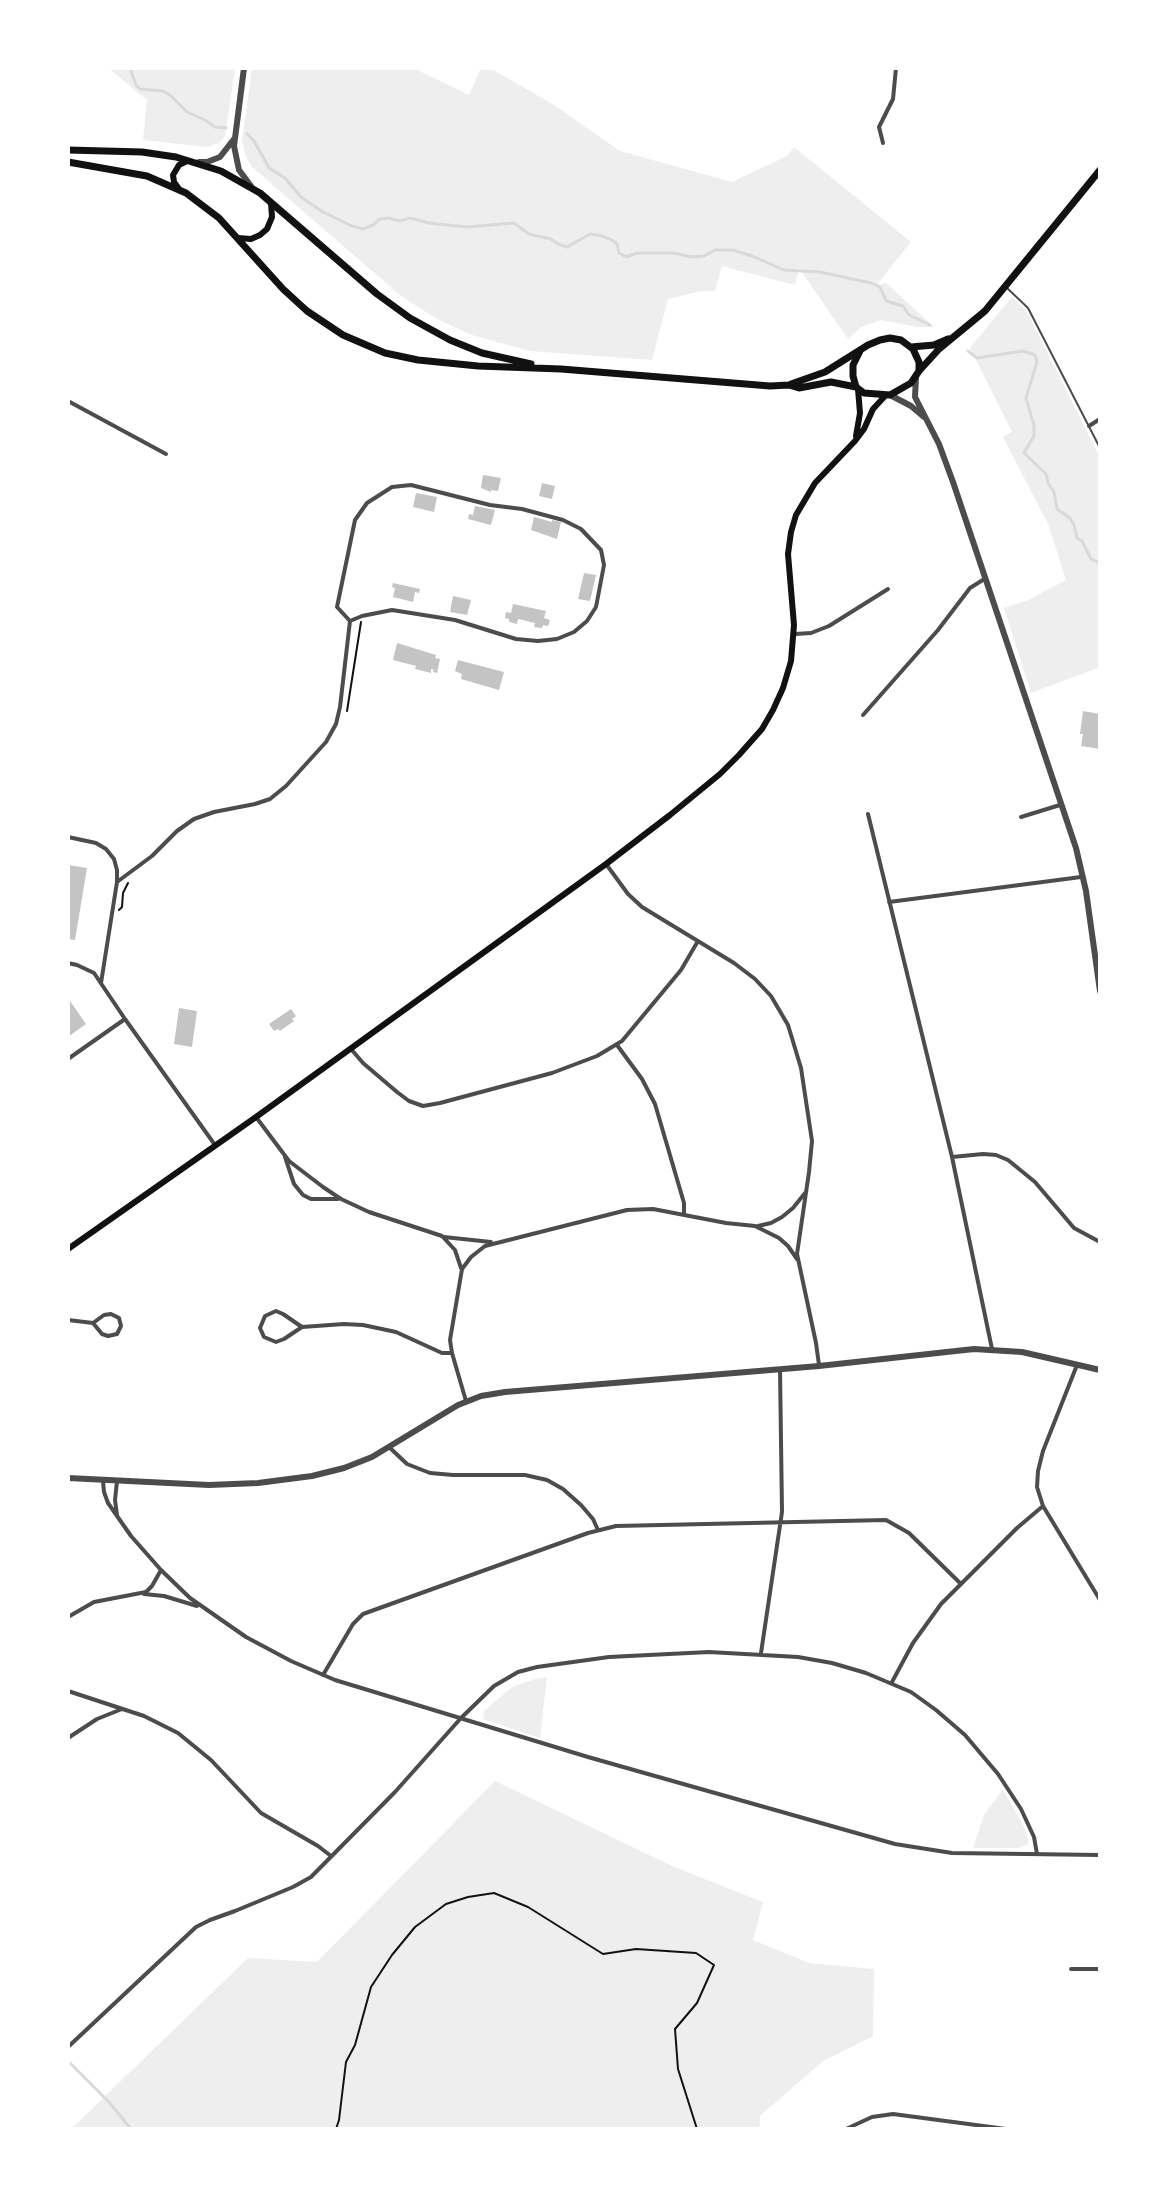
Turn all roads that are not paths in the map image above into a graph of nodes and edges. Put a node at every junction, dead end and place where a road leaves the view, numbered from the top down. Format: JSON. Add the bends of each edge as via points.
{"nodes":[{"id":1,"x":244,"y":68,"type":"edge"},
{"id":2,"x":896,"y":68,"type":"edge"},
{"id":3,"x":234,"y":139,"type":"junction"},
{"id":4,"x":883,"y":143,"type":"dead end"},
{"id":5,"x":68,"y":150,"type":"edge"},
{"id":6,"x":194,"y":161,"type":"junction"},
{"id":7,"x":68,"y":162,"type":"edge"},
{"id":8,"x":1100,"y":170,"type":"edge"},
{"id":9,"x":179,"y":189,"type":"junction"},
{"id":10,"x":254,"y":189,"type":"junction"},
{"id":11,"x":271,"y":203,"type":"junction"},
{"id":12,"x":238,"y":238,"type":"junction"},
{"id":13,"x":1005,"y":286,"type":"junction"},
{"id":14,"x":956,"y":335,"type":"junction"},
{"id":15,"x":911,"y":347,"type":"junction"},
{"id":16,"x":860,"y":351,"type":"junction"},
{"id":17,"x":561,"y":369,"type":"junction"},
{"id":18,"x":917,"y":374,"type":"junction"},
{"id":19,"x":789,"y":385,"type":"junction"},
{"id":20,"x":857,"y":388,"type":"junction"},
{"id":21,"x":888,"y":396,"type":"junction"},
{"id":22,"x":68,"y":401,"type":"edge"},
{"id":23,"x":1100,"y":419,"type":"edge"},
{"id":24,"x":927,"y":421,"type":"junction"},
{"id":25,"x":1089,"y":426,"type":"junction"},
{"id":26,"x":855,"y":441,"type":"junction"},
{"id":27,"x":1100,"y":448,"type":"edge"},
{"id":28,"x":166,"y":454,"type":"dead end"},
{"id":29,"x":986,"y":578,"type":"junction"},
{"id":30,"x":888,"y":589,"type":"dead end"},
{"id":31,"x":350,"y":621,"type":"junction"},
{"id":32,"x":794,"y":634,"type":"junction"},
{"id":33,"x":863,"y":715,"type":"dead end"},
{"id":34,"x":1063,"y":804,"type":"junction"},
{"id":35,"x":868,"y":814,"type":"dead end"},
{"id":36,"x":1021,"y":817,"type":"dead end"},
{"id":37,"x":68,"y":837,"type":"edge"},
{"id":38,"x":606,"y":864,"type":"junction"},
{"id":39,"x":1084,"y":877,"type":"junction"},
{"id":40,"x":117,"y":882,"type":"junction"},
{"id":41,"x":889,"y":902,"type":"junction"},
{"id":42,"x":698,"y":941,"type":"junction"},
{"id":43,"x":68,"y":963,"type":"edge"},
{"id":44,"x":101,"y":983,"type":"junction"},
{"id":45,"x":1100,"y":991,"type":"edge"},
{"id":46,"x":125,"y":1019,"type":"junction"},
{"id":47,"x":617,"y":1045,"type":"junction"},
{"id":48,"x":350,"y":1049,"type":"junction"},
{"id":49,"x":68,"y":1059,"type":"edge"},
{"id":50,"x":256,"y":1117,"type":"junction"},
{"id":51,"x":215,"y":1145,"type":"junction"},
{"id":52,"x":285,"y":1156,"type":"junction"},
{"id":53,"x":952,"y":1157,"type":"junction"},
{"id":54,"x":806,"y":1191,"type":"junction"},
{"id":55,"x":341,"y":1199,"type":"junction"},
{"id":56,"x":684,"y":1213,"type":"junction"},
{"id":57,"x":755,"y":1226,"type":"junction"},
{"id":58,"x":442,"y":1236,"type":"junction"},
{"id":59,"x":498,"y":1242,"type":"junction"},
{"id":60,"x":1100,"y":1242,"type":"edge"},
{"id":61,"x":68,"y":1249,"type":"edge"},
{"id":62,"x":798,"y":1261,"type":"junction"},
{"id":63,"x":460,"y":1272,"type":"junction"},
{"id":64,"x":68,"y":1320,"type":"edge"},
{"id":65,"x":93,"y":1323,"type":"junction"},
{"id":66,"x":302,"y":1327,"type":"junction"},
{"id":67,"x":992,"y":1349,"type":"junction"},
{"id":68,"x":452,"y":1353,"type":"junction"},
{"id":69,"x":1077,"y":1365,"type":"junction"},
{"id":70,"x":819,"y":1366,"type":"junction"},
{"id":71,"x":780,"y":1369,"type":"junction"},
{"id":72,"x":1100,"y":1370,"type":"edge"},
{"id":73,"x":466,"y":1402,"type":"junction"},
{"id":74,"x":389,"y":1447,"type":"junction"},
{"id":75,"x":68,"y":1478,"type":"edge"},
{"id":76,"x":103,"y":1480,"type":"junction"},
{"id":77,"x":117,"y":1481,"type":"junction"},
{"id":78,"x":1043,"y":1506,"type":"junction"},
{"id":79,"x":117,"y":1517,"type":"junction"},
{"id":80,"x":781,"y":1521,"type":"junction"},
{"id":81,"x":598,"y":1530,"type":"junction"},
{"id":82,"x":161,"y":1570,"type":"junction"},
{"id":83,"x":960,"y":1583,"type":"junction"},
{"id":84,"x":142,"y":1593,"type":"junction"},
{"id":85,"x":1100,"y":1600,"type":"edge"},
{"id":86,"x":208,"y":1611,"type":"junction"},
{"id":87,"x":68,"y":1617,"type":"edge"},
{"id":88,"x":761,"y":1653,"type":"junction"},
{"id":89,"x":323,"y":1675,"type":"junction"},
{"id":90,"x":892,"y":1683,"type":"junction"},
{"id":91,"x":68,"y":1691,"type":"edge"},
{"id":92,"x":124,"y":1709,"type":"junction"},
{"id":93,"x":461,"y":1718,"type":"junction"},
{"id":94,"x":68,"y":1738,"type":"edge"},
{"id":95,"x":1037,"y":1854,"type":"junction"},
{"id":96,"x":1100,"y":1855,"type":"edge"},
{"id":97,"x":331,"y":1856,"type":"junction"},
{"id":98,"x":1071,"y":1969,"type":"dead end"},
{"id":99,"x":1100,"y":1969,"type":"edge"},
{"id":100,"x":68,"y":2047,"type":"edge"},
{"id":101,"x":846,"y":2129,"type":"edge"},
{"id":102,"x":1006,"y":2129,"type":"edge"}],
"edges":[{"from":1,"to":3,"type":"street"},
{"from":2,"to":4,"type":"street","via":[[893,99],[879,127]]},
{"from":3,"to":6,"type":"street","via":[[220,157]]},
{"from":3,"to":10,"type":"street","via":[[239,170]]},
{"from":5,"to":6,"type":"main road","via":[[142,152]]},
{"from":6,"to":9,"type":"main road","via":[[174,171]]},
{"from":6,"to":10,"type":"main road"},
{"from":7,"to":9,"type":"main road","via":[[139,173]]},
{"from":8,"to":13,"type":"main road"},
{"from":9,"to":12,"type":"main road"},
{"from":10,"to":11,"type":"main road"},
{"from":11,"to":12,"type":"main road","via":[[272,217],[264,233]]},
{"from":11,"to":17,"type":"main road","via":[[416,322],[482,353]]},
{"from":12,"to":17,"type":"main road","via":[[301,306],[368,347],[426,361]]},
{"from":13,"to":14,"type":"main road"},
{"from":13,"to":25,"type":"lane","via":[[1028,308]]},
{"from":14,"to":15,"type":"main road"},
{"from":14,"to":18,"type":"main road"},
{"from":15,"to":16,"type":"main road","via":[[890,338]]},
{"from":15,"to":18,"type":"main road","via":[[918,358]]},
{"from":16,"to":19,"type":"main road"},
{"from":16,"to":20,"type":"main road","via":[[853,368]]},
{"from":17,"to":19,"type":"main road"},
{"from":18,"to":21,"type":"main road"},
{"from":18,"to":24,"type":"street","via":[[915,397]]},
{"from":19,"to":20,"type":"main road","via":[[831,382]]},
{"from":20,"to":21,"type":"main road"},
{"from":20,"to":26,"type":"main road","via":[[860,420]]},
{"from":21,"to":24,"type":"street"},
{"from":21,"to":26,"type":"main road","via":[[873,409]]},
{"from":22,"to":28,"type":"street"},
{"from":23,"to":25,"type":"street"},
{"from":24,"to":29,"type":"street"},
{"from":25,"to":27,"type":"lane"},
{"from":26,"to":32,"type":"main road","via":[[815,483],[792,526],[788,566]]},
{"from":29,"to":33,"type":"street","via":[[970,588]]},
{"from":29,"to":34,"type":"street"},
{"from":30,"to":32,"type":"street","via":[[829,626]]},
{"from":31,"to":31,"type":"street","via":[[337,607],[355,520],[367,503],[392,487],[411,485],[563,520],[581,529],[601,550],[604,565],[596,607],[574,632],[557,639],[516,639],[455,620],[392,610]]},
{"from":31,"to":40,"type":"street","via":[[340,707],[326,742],[270,799],[194,819]]},
{"from":32,"to":38,"type":"main road","via":[[783,688],[755,738],[720,774]]},
{"from":34,"to":36,"type":"street"},
{"from":34,"to":39,"type":"street"},
{"from":35,"to":41,"type":"street"},
{"from":37,"to":40,"type":"street","via":[[106,849],[114,859]]},
{"from":38,"to":42,"type":"street","via":[[637,904]]},
{"from":38,"to":48,"type":"main road"},
{"from":39,"to":41,"type":"street"},
{"from":39,"to":45,"type":"street"},
{"from":40,"to":44,"type":"street"},
{"from":41,"to":53,"type":"street"},
{"from":42,"to":47,"type":"street","via":[[681,970]]},
{"from":42,"to":54,"type":"street","via":[[761,984],[788,1025],[811,1132]]},
{"from":43,"to":44,"type":"street","via":[[90,970]]},
{"from":44,"to":46,"type":"street"},
{"from":46,"to":49,"type":"street"},
{"from":46,"to":51,"type":"street"},
{"from":47,"to":48,"type":"street","via":[[552,1073],[423,1106],[397,1092]]},
{"from":47,"to":56,"type":"street","via":[[655,1104]]},
{"from":48,"to":50,"type":"main road"},
{"from":50,"to":51,"type":"main road"},
{"from":50,"to":52,"type":"street"},
{"from":51,"to":61,"type":"main road"},
{"from":52,"to":55,"type":"street"},
{"from":52,"to":55,"type":"street","via":[[303,1195]]},
{"from":53,"to":60,"type":"street","via":[[990,1154],[1008,1160],[1035,1182],[1074,1228]]},
{"from":53,"to":67,"type":"street"},
{"from":54,"to":57,"type":"street","via":[[782,1217]]},
{"from":54,"to":62,"type":"street"},
{"from":55,"to":58,"type":"street"},
{"from":56,"to":57,"type":"street"},
{"from":56,"to":59,"type":"street","via":[[627,1210]]},
{"from":57,"to":62,"type":"street","via":[[779,1238]]},
{"from":58,"to":59,"type":"street"},
{"from":58,"to":63,"type":"street","via":[[457,1253]]},
{"from":59,"to":63,"type":"street","via":[[478,1251]]},
{"from":62,"to":70,"type":"street"},
{"from":63,"to":68,"type":"street"},
{"from":64,"to":65,"type":"street"},
{"from":65,"to":65,"type":"street","via":[[111,1314],[121,1326],[109,1337]]},
{"from":66,"to":66,"type":"street","via":[[276,1342],[264,1337],[260,1328],[265,1316],[276,1311]]},
{"from":66,"to":68,"type":"street","via":[[372,1326]]},
{"from":67,"to":69,"type":"street"},
{"from":67,"to":70,"type":"street"},
{"from":68,"to":73,"type":"street"},
{"from":69,"to":72,"type":"street"},
{"from":69,"to":78,"type":"street","via":[[1039,1465],[1037,1493]]},
{"from":70,"to":71,"type":"street"},
{"from":71,"to":73,"type":"street","via":[[505,1392]]},
{"from":71,"to":80,"type":"street"},
{"from":73,"to":74,"type":"street"},
{"from":74,"to":77,"type":"street","via":[[333,1471],[269,1482]]},
{"from":74,"to":81,"type":"street","via":[[407,1464],[430,1473],[547,1480],[581,1505]]},
{"from":75,"to":76,"type":"street"},
{"from":76,"to":77,"type":"street"},
{"from":76,"to":79,"type":"street","via":[[105,1497]]},
{"from":77,"to":79,"type":"street"},
{"from":78,"to":83,"type":"street"},
{"from":78,"to":85,"type":"street"},
{"from":79,"to":82,"type":"street"},
{"from":80,"to":81,"type":"street"},
{"from":80,"to":83,"type":"street","via":[[892,1522]]},
{"from":80,"to":88,"type":"street"},
{"from":81,"to":89,"type":"street","via":[[363,1614]]},
{"from":82,"to":84,"type":"street"},
{"from":82,"to":86,"type":"street"},
{"from":83,"to":90,"type":"street","via":[[919,1634]]},
{"from":84,"to":86,"type":"street"},
{"from":84,"to":87,"type":"street","via":[[94,1602]]},
{"from":86,"to":89,"type":"street","via":[[257,1643]]},
{"from":88,"to":90,"type":"street","via":[[832,1663]]},
{"from":88,"to":93,"type":"street","via":[[609,1657],[537,1667],[494,1686]]},
{"from":89,"to":93,"type":"street"},
{"from":90,"to":95,"type":"street","via":[[936,1710],[975,1745],[1026,1817]]},
{"from":91,"to":92,"type":"street"},
{"from":92,"to":94,"type":"street"},
{"from":92,"to":97,"type":"street","via":[[185,1737],[261,1813]]},
{"from":93,"to":95,"type":"street","via":[[895,1844],[944,1852]]},
{"from":93,"to":97,"type":"street"},
{"from":95,"to":96,"type":"street"},
{"from":97,"to":100,"type":"street","via":[[300,1885],[196,1927]]},
{"from":98,"to":99,"type":"street"},
{"from":101,"to":102,"type":"street","via":[[893,2114]]}]}
